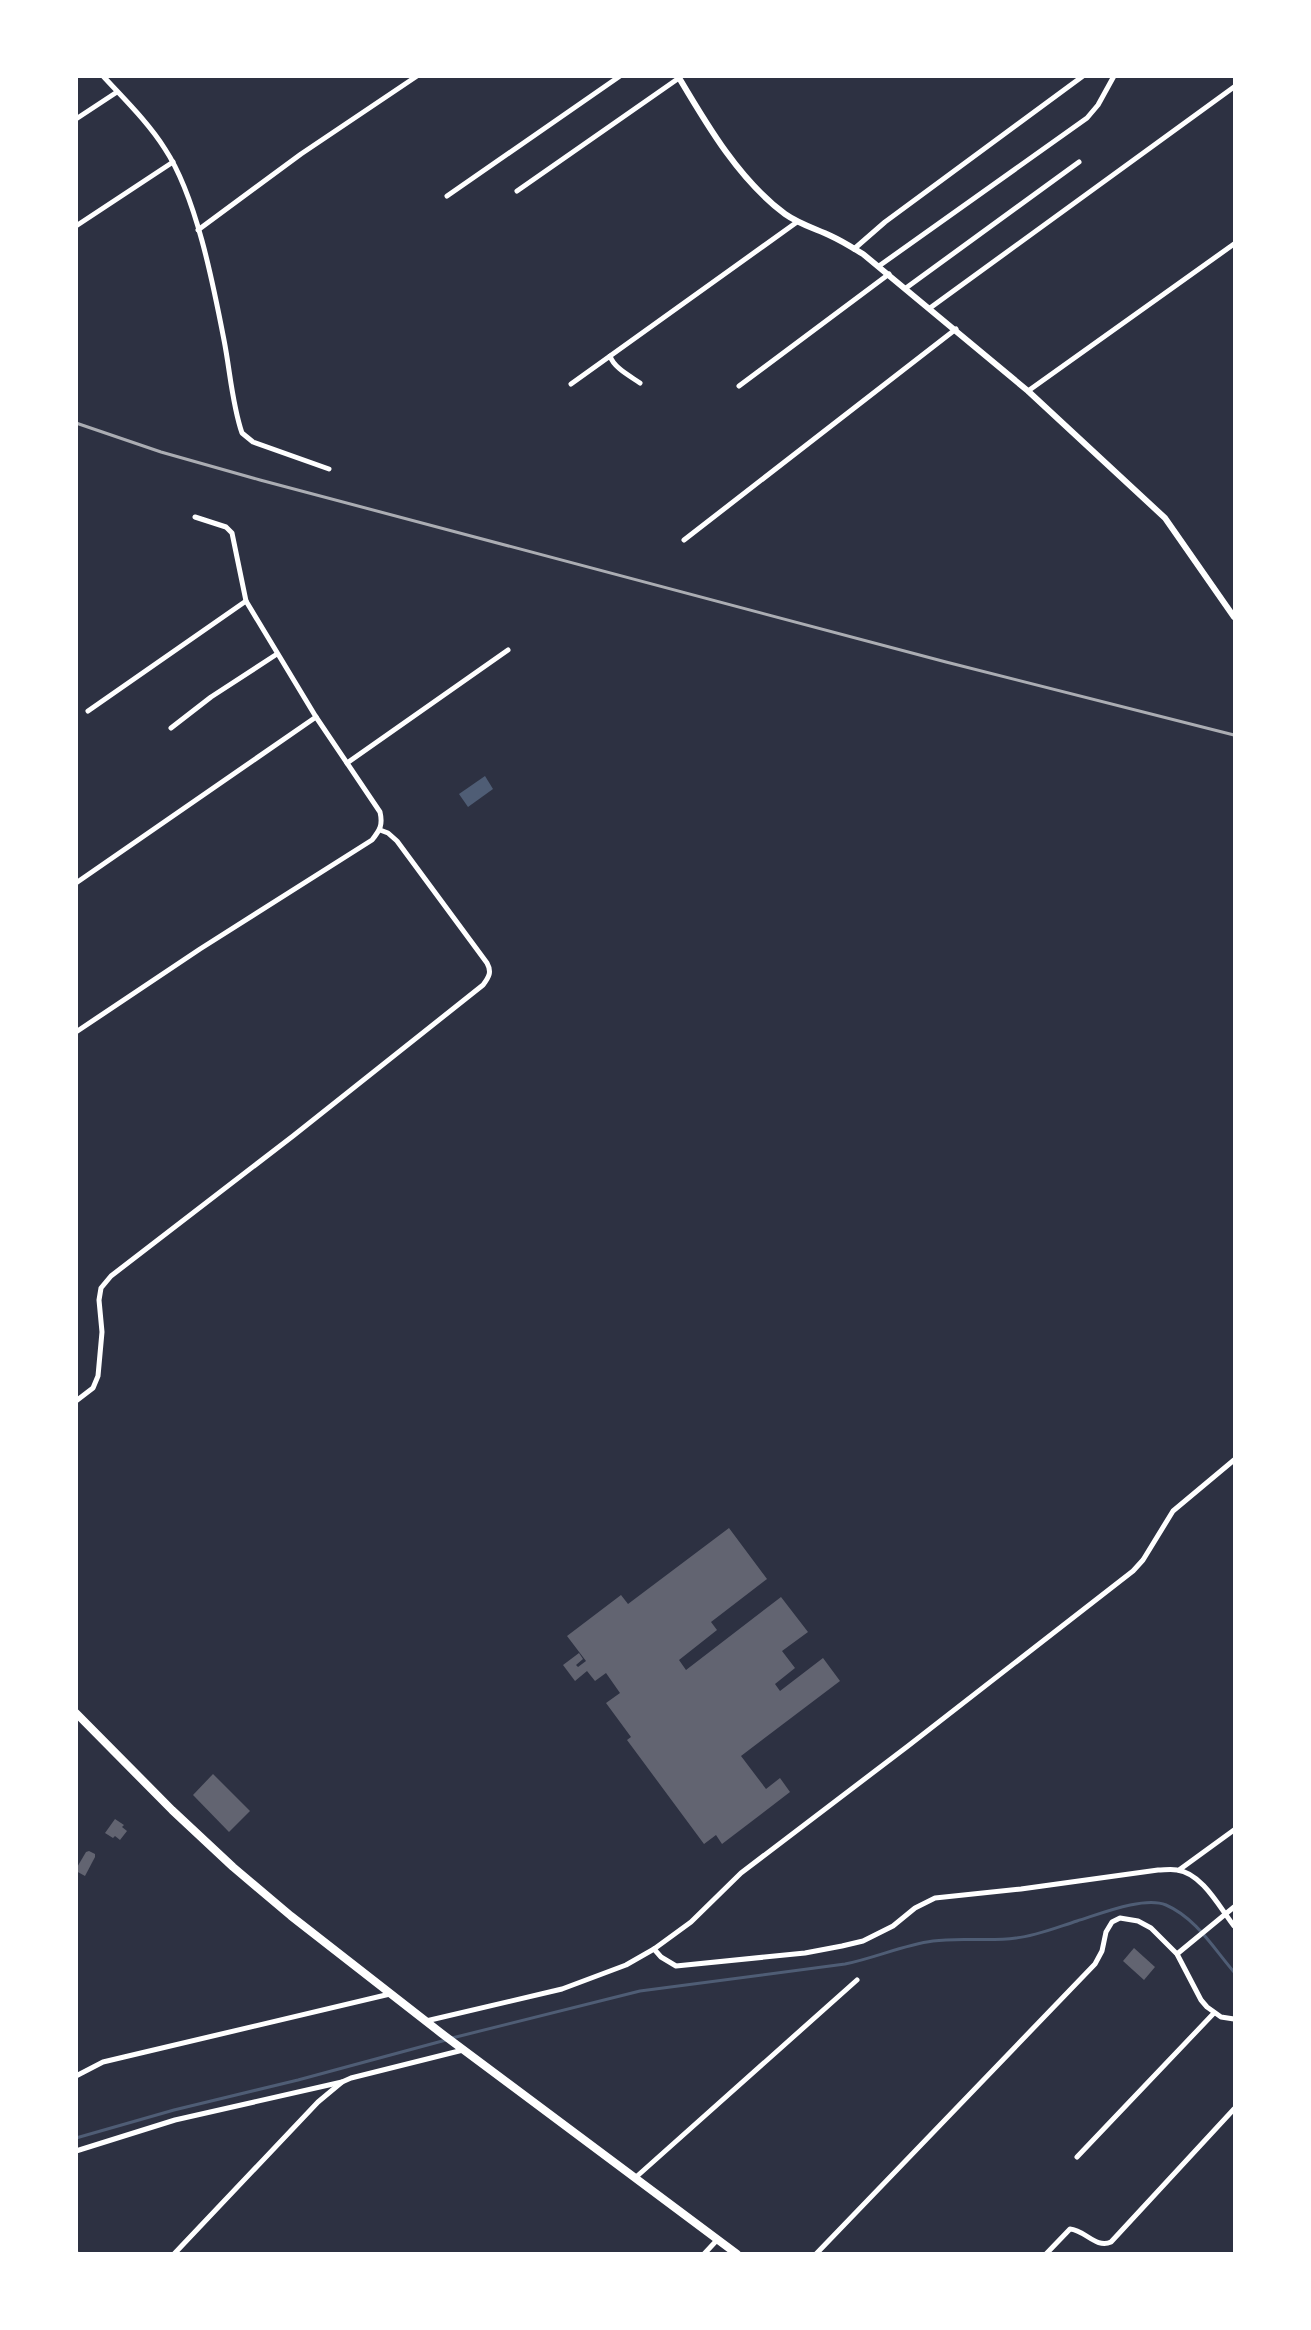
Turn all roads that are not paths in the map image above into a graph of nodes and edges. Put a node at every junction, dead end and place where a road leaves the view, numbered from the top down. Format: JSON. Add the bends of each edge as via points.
{"nodes":[{"id":1,"x":103,"y":76,"type":"edge"},
{"id":2,"x":417,"y":76,"type":"edge"},
{"id":3,"x":620,"y":76,"type":"edge"},
{"id":4,"x":1083,"y":76,"type":"edge"},
{"id":5,"x":1113,"y":76,"type":"edge"},
{"id":6,"x":679,"y":77,"type":"edge"},
{"id":7,"x":1234,"y":87,"type":"edge"},
{"id":8,"x":117,"y":92,"type":"junction"},
{"id":9,"x":76,"y":119,"type":"edge"},
{"id":10,"x":173,"y":162,"type":"junction"},
{"id":11,"x":1079,"y":162,"type":"dead end"},
{"id":12,"x":518,"y":191,"type":"dead end"},
{"id":13,"x":447,"y":196,"type":"dead end"},
{"id":14,"x":797,"y":222,"type":"junction"},
{"id":15,"x":76,"y":226,"type":"edge"},
{"id":16,"x":198,"y":230,"type":"junction"},
{"id":17,"x":1234,"y":244,"type":"edge"},
{"id":18,"x":854,"y":249,"type":"junction"},
{"id":19,"x":879,"y":266,"type":"junction"},
{"id":20,"x":889,"y":274,"type":"junction"},
{"id":21,"x":906,"y":288,"type":"junction"},
{"id":22,"x":930,"y":308,"type":"junction"},
{"id":23,"x":956,"y":329,"type":"junction"},
{"id":24,"x":610,"y":356,"type":"junction"},
{"id":25,"x":640,"y":383,"type":"dead end"},
{"id":26,"x":570,"y":384,"type":"dead end"},
{"id":27,"x":739,"y":386,"type":"dead end"},
{"id":28,"x":1028,"y":391,"type":"junction"},
{"id":29,"x":329,"y":469,"type":"dead end"},
{"id":30,"x":195,"y":517,"type":"dead end"},
{"id":31,"x":684,"y":540,"type":"dead end"},
{"id":32,"x":246,"y":602,"type":"junction"},
{"id":33,"x":1234,"y":616,"type":"edge"},
{"id":34,"x":508,"y":650,"type":"dead end"},
{"id":35,"x":278,"y":654,"type":"junction"},
{"id":36,"x":88,"y":711,"type":"dead end"},
{"id":37,"x":316,"y":717,"type":"junction"},
{"id":38,"x":171,"y":728,"type":"dead end"},
{"id":39,"x":346,"y":763,"type":"junction"},
{"id":40,"x":380,"y":830,"type":"junction"},
{"id":41,"x":76,"y":883,"type":"edge"},
{"id":42,"x":76,"y":1032,"type":"edge"},
{"id":43,"x":76,"y":1401,"type":"edge"},
{"id":44,"x":1234,"y":1460,"type":"edge"},
{"id":45,"x":76,"y":1713,"type":"edge"},
{"id":46,"x":1234,"y":1830,"type":"edge"},
{"id":47,"x":1179,"y":1870,"type":"junction"},
{"id":48,"x":1234,"y":1907,"type":"edge"},
{"id":49,"x":1225,"y":1915,"type":"junction"},
{"id":50,"x":1234,"y":1926,"type":"edge"},
{"id":51,"x":654,"y":1950,"type":"junction"},
{"id":52,"x":1177,"y":1954,"type":"junction"},
{"id":53,"x":857,"y":1980,"type":"dead end"},
{"id":54,"x":390,"y":1995,"type":"junction"},
{"id":55,"x":1214,"y":2013,"type":"junction"},
{"id":56,"x":1234,"y":2019,"type":"edge"},
{"id":57,"x":426,"y":2021,"type":"junction"},
{"id":58,"x":460,"y":2047,"type":"junction"},
{"id":59,"x":76,"y":2076,"type":"edge"},
{"id":60,"x":342,"y":2082,"type":"junction"},
{"id":61,"x":1234,"y":2109,"type":"edge"},
{"id":62,"x":76,"y":2151,"type":"edge"},
{"id":63,"x":1077,"y":2157,"type":"dead end"},
{"id":64,"x":635,"y":2178,"type":"junction"},
{"id":65,"x":718,"y":2240,"type":"junction"},
{"id":66,"x":174,"y":2253,"type":"edge"},
{"id":67,"x":704,"y":2253,"type":"edge"},
{"id":68,"x":737,"y":2253,"type":"edge"},
{"id":69,"x":816,"y":2253,"type":"edge"},
{"id":70,"x":1046,"y":2253,"type":"edge"}],
"edges":[{"from":1,"to":8,"type":"street"},
{"from":2,"to":16,"type":"street"},
{"from":3,"to":13,"type":"street"},
{"from":4,"to":18,"type":"street"},
{"from":5,"to":19,"type":"street","via":[[1087,118]]},
{"from":6,"to":12,"type":"street"},
{"from":6,"to":14,"type":"street","via":[[715,136],[748,179]]},
{"from":7,"to":22,"type":"street"},
{"from":8,"to":9,"type":"street"},
{"from":8,"to":10,"type":"street"},
{"from":10,"to":15,"type":"street"},
{"from":10,"to":16,"type":"street"},
{"from":11,"to":21,"type":"street"},
{"from":14,"to":18,"type":"street"},
{"from":14,"to":24,"type":"street"},
{"from":16,"to":29,"type":"street","via":[[242,434],[253,442]]},
{"from":17,"to":28,"type":"street"},
{"from":18,"to":19,"type":"street"},
{"from":19,"to":20,"type":"street"},
{"from":20,"to":21,"type":"street"},
{"from":20,"to":27,"type":"street"},
{"from":21,"to":22,"type":"street"},
{"from":22,"to":23,"type":"street"},
{"from":23,"to":28,"type":"street"},
{"from":23,"to":31,"type":"street"},
{"from":24,"to":25,"type":"street"},
{"from":24,"to":26,"type":"street"},
{"from":28,"to":33,"type":"street","via":[[1165,518]]},
{"from":30,"to":32,"type":"street","via":[[232,532]]},
{"from":32,"to":35,"type":"street"},
{"from":32,"to":36,"type":"street"},
{"from":34,"to":39,"type":"street"},
{"from":35,"to":37,"type":"street"},
{"from":35,"to":38,"type":"street"},
{"from":37,"to":39,"type":"street"},
{"from":37,"to":41,"type":"street"},
{"from":39,"to":40,"type":"street","via":[[380,812]]},
{"from":40,"to":42,"type":"street","via":[[372,840]]},
{"from":40,"to":43,"type":"street","via":[[398,841],[487,963],[489,978],[293,1137],[111,1276],[101,1288],[99,1300],[102,1332],[98,1376],[93,1388]]},
{"from":44,"to":51,"type":"street","via":[[1173,1511],[1133,1571],[741,1873],[691,1922]]},
{"from":45,"to":54,"type":"highway","via":[[233,1867]]},
{"from":46,"to":47,"type":"street"},
{"from":47,"to":49,"type":"street","via":[[1203,1886]]},
{"from":47,"to":51,"type":"street","via":[[935,1898],[863,1941],[813,1952],[676,1966]]},
{"from":48,"to":49,"type":"street"},
{"from":49,"to":50,"type":"street"},
{"from":49,"to":52,"type":"street"},
{"from":51,"to":57,"type":"street","via":[[562,1989]]},
{"from":52,"to":55,"type":"street","via":[[1201,2000]]},
{"from":52,"to":69,"type":"street","via":[[1151,1928],[1138,1921],[1120,1918],[1112,1922],[1095,1964]]},
{"from":53,"to":64,"type":"street"},
{"from":54,"to":57,"type":"highway"},
{"from":54,"to":59,"type":"street","via":[[113,2059]]},
{"from":55,"to":56,"type":"street"},
{"from":55,"to":63,"type":"street"},
{"from":57,"to":58,"type":"highway"},
{"from":58,"to":60,"type":"street"},
{"from":58,"to":64,"type":"highway"},
{"from":60,"to":62,"type":"street","via":[[175,2120]]},
{"from":60,"to":66,"type":"street","via":[[318,2102]]},
{"from":61,"to":70,"type":"street","via":[[1111,2242],[1099,2243],[1070,2229]]},
{"from":64,"to":65,"type":"highway"},
{"from":65,"to":67,"type":"street"},
{"from":65,"to":68,"type":"highway"}]}
